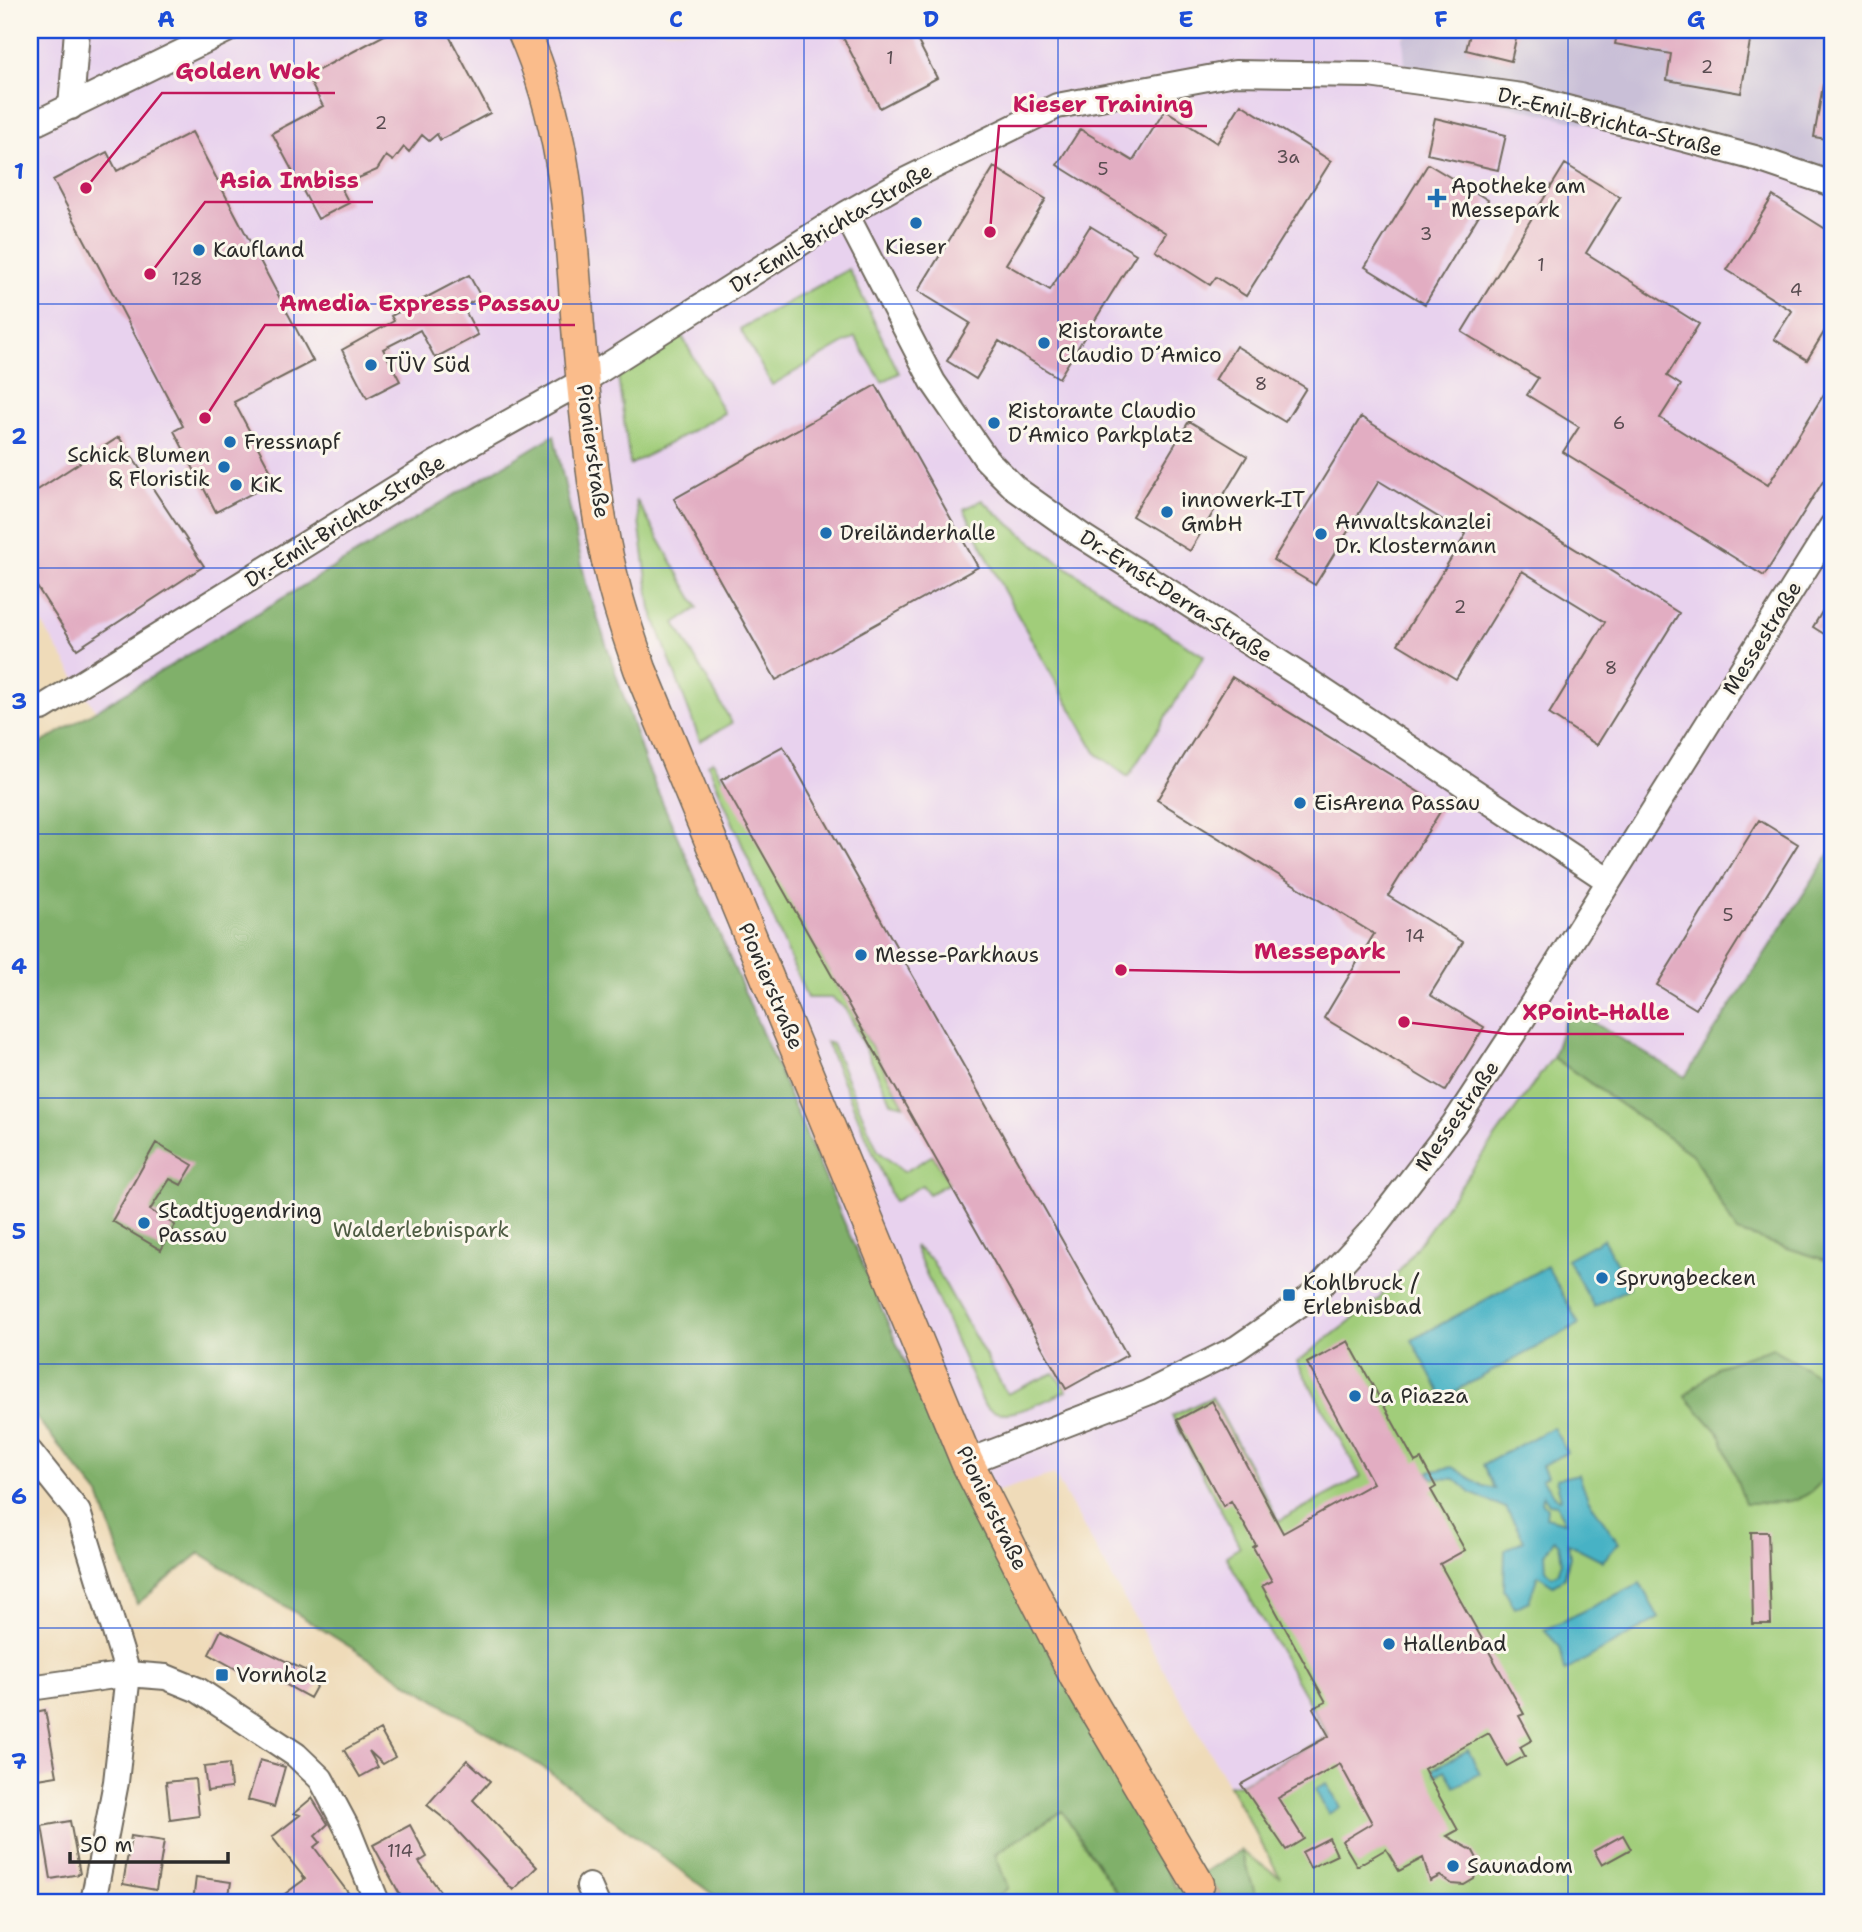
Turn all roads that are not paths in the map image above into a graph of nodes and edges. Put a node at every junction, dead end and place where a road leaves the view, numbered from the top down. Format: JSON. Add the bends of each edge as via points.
{"nodes":[{"id":1,"x":77,"y":30,"type":"edge"},
{"id":2,"x":228,"y":30,"type":"edge"},
{"id":3,"x":523,"y":30,"type":"edge"},
{"id":4,"x":71,"y":107,"type":"junction"},
{"id":5,"x":30,"y":126,"type":"edge"},
{"id":6,"x":1832,"y":184,"type":"edge"},
{"id":7,"x":846,"y":214,"type":"junction"},
{"id":8,"x":583,"y":381,"type":"junction"},
{"id":9,"x":1832,"y":526,"type":"edge"},
{"id":10,"x":42,"y":708,"type":"dead end"},
{"id":11,"x":1609,"y":881,"type":"junction"},
{"id":12,"x":30,"y":1452,"type":"edge"},
{"id":13,"x":967,"y":1462,"type":"junction"},
{"id":14,"x":128,"y":1674,"type":"junction"},
{"id":15,"x":30,"y":1688,"type":"edge"},
{"id":16,"x":1198,"y":1884,"type":"tunnel mouth"},
{"id":17,"x":93,"y":1902,"type":"edge"},
{"id":18,"x":377,"y":1902,"type":"edge"}],
"edges":[{"from":1,"to":4,"type":"street"},
{"from":2,"to":4,"type":"street"},
{"from":3,"to":8,"type":"main road","name":"Pionierstraße","via":[[557,129],[571,214]]},
{"from":4,"to":5,"type":"street"},
{"from":6,"to":7,"type":"street","name":"Dr.-Emil-Brichta-Straße","via":[[1755,158],[1521,96],[1369,75],[1235,74],[1057,106]]},
{"from":7,"to":8,"type":"street","name":"Dr.-Emil-Brichta-Straße"},
{"from":7,"to":11,"type":"street","name":"Dr.-Ernst-Derra-Straße","via":[[933,382],[986,459],[1016,489]]},
{"from":8,"to":10,"type":"street","name":"Dr.-Emil-Brichta-Straße","via":[[438,462]]},
{"from":8,"to":13,"type":"main road","name":"Pionierstraße","via":[[611,578],[640,670]]},
{"from":9,"to":11,"type":"street","name":"Messestraße"},
{"from":11,"to":13,"type":"street","name":"Messestraße","via":[[1454,1124],[1389,1210],[1308,1298],[1237,1348],[1192,1372]]},
{"from":12,"to":14,"type":"street","via":[[78,1511]]},
{"from":13,"to":16,"type":"main road","name":"Pionierstraße","via":[[1076,1677]]},
{"from":14,"to":15,"type":"street"},
{"from":14,"to":17,"type":"street","via":[[116,1782]]},
{"from":14,"to":18,"type":"street","via":[[166,1677],[198,1690],[296,1755],[321,1779]]}]}
